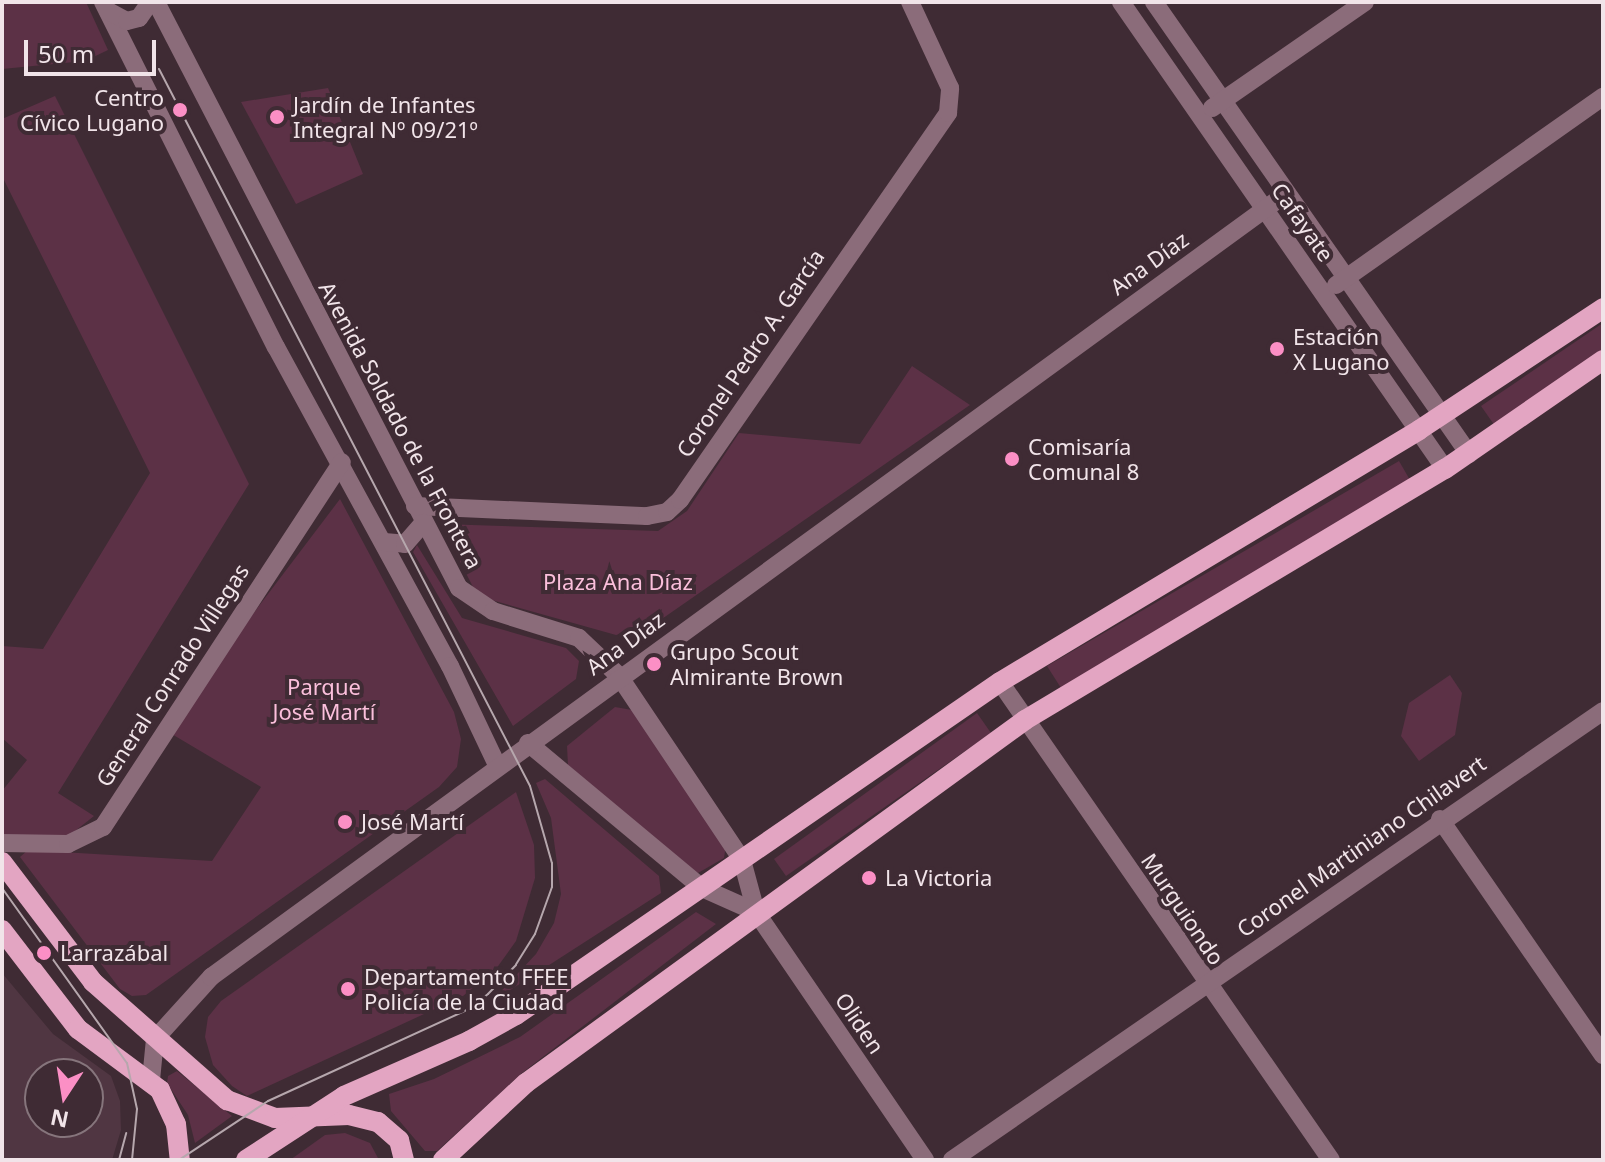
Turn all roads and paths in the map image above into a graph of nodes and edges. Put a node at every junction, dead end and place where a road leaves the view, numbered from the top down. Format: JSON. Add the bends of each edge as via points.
{"nodes":[{"id":1,"x":153,"y":2,"type":"edge"},
{"id":2,"x":910,"y":2,"type":"edge"},
{"id":3,"x":1121,"y":2,"type":"edge"},
{"id":4,"x":1154,"y":2,"type":"edge"},
{"id":5,"x":1365,"y":2,"type":"edge"},
{"id":6,"x":106,"y":7,"type":"edge"},
{"id":7,"x":1603,"y":97,"type":"edge"},
{"id":8,"x":1222,"y":101,"type":"junction"},
{"id":9,"x":1200,"y":116,"type":"junction"},
{"id":10,"x":1287,"y":193,"type":"junction"},
{"id":11,"x":1264,"y":209,"type":"junction"},
{"id":12,"x":1346,"y":278,"type":"junction"},
{"id":13,"x":1324,"y":293,"type":"junction"},
{"id":14,"x":1603,"y":308,"type":"edge"},
{"id":15,"x":1603,"y":360,"type":"edge"},
{"id":16,"x":1441,"y":416,"type":"junction"},
{"id":17,"x":1419,"y":430,"type":"junction"},
{"id":18,"x":1469,"y":454,"type":"junction"},
{"id":19,"x":342,"y":462,"type":"junction"},
{"id":20,"x":1445,"y":469,"type":"junction"},
{"id":21,"x":415,"y":506,"type":"junction"},
{"id":22,"x":423,"y":523,"type":"junction"},
{"id":23,"x":384,"y":542,"type":"junction"},
{"id":24,"x":619,"y":676,"type":"junction"},
{"id":25,"x":1000,"y":682,"type":"junction"},
{"id":26,"x":1603,"y":711,"type":"edge"},
{"id":27,"x":1025,"y":720,"type":"junction"},
{"id":28,"x":528,"y":743,"type":"junction"},
{"id":29,"x":498,"y":767,"type":"junction"},
{"id":30,"x":1440,"y":819,"type":"junction"},
{"id":31,"x":2,"y":843,"type":"edge"},
{"id":32,"x":742,"y":860,"type":"junction"},
{"id":33,"x":2,"y":862,"type":"edge"},
{"id":34,"x":702,"y":888,"type":"junction"},
{"id":35,"x":756,"y":912,"type":"junction"},
{"id":36,"x":2,"y":930,"type":"edge"},
{"id":37,"x":1205,"y":984,"type":"junction"},
{"id":38,"x":155,"y":1039,"type":"junction"},
{"id":39,"x":1603,"y":1055,"type":"edge"},
{"id":40,"x":151,"y":1080,"type":"junction"},
{"id":41,"x":309,"y":1116,"type":"junction"},
{"id":42,"x":180,"y":1160,"type":"edge"},
{"id":43,"x":246,"y":1160,"type":"edge"},
{"id":44,"x":404,"y":1160,"type":"edge"},
{"id":45,"x":443,"y":1160,"type":"edge"},
{"id":46,"x":925,"y":1160,"type":"edge"},
{"id":47,"x":952,"y":1160,"type":"edge"},
{"id":48,"x":1331,"y":1160,"type":"edge"}],
"edges":[{"from":1,"to":6,"type":"street","via":[[139,18],[127,21]]},
{"from":1,"to":21,"type":"street","name":"Avenida Soldado de la Frontera"},
{"from":2,"to":21,"type":"street","name":"Coronel Pedro A. García","via":[[950,88],[948,113],[680,500],[667,512],[647,516]]},
{"from":3,"to":9,"type":"street","name":"Cafayate"},
{"from":4,"to":8,"type":"street","name":"Cafayate"},
{"from":5,"to":8,"type":"street"},
{"from":6,"to":19,"type":"street","via":[[276,347]]},
{"from":7,"to":12,"type":"street"},
{"from":8,"to":9,"type":"street"},
{"from":8,"to":10,"type":"street","name":"Cafayate"},
{"from":9,"to":11,"type":"street","name":"Cafayate"},
{"from":10,"to":11,"type":"street","name":"Ana Díaz"},
{"from":10,"to":12,"type":"street","name":"Cafayate"},
{"from":11,"to":13,"type":"street","name":"Cafayate"},
{"from":11,"to":24,"type":"street","name":"Ana Díaz","via":[[1044,374]]},
{"from":12,"to":13,"type":"street"},
{"from":12,"to":16,"type":"street","name":"Cafayate"},
{"from":13,"to":17,"type":"street","name":"Cafayate"},
{"from":14,"to":16,"type":"main road"},
{"from":15,"to":18,"type":"main road"},
{"from":16,"to":17,"type":"main road"},
{"from":16,"to":18,"type":"street","name":"Cafayate"},
{"from":17,"to":20,"type":"street","name":"Cafayate"},
{"from":17,"to":25,"type":"main road"},
{"from":18,"to":20,"type":"main road"},
{"from":19,"to":23,"type":"street"},
{"from":19,"to":31,"type":"street","name":"General Conrado Villegas","via":[[103,827],[68,844]]},
{"from":20,"to":27,"type":"main road"},
{"from":21,"to":22,"type":"street","name":"Avenida Soldado de la Frontera"},
{"from":22,"to":23,"type":"street","via":[[405,544]]},
{"from":22,"to":24,"type":"street","name":"Avenida Soldado de la Frontera","via":[[469,597],[505,616],[579,638]]},
{"from":23,"to":29,"type":"street"},
{"from":24,"to":28,"type":"street","name":"Ana Díaz"},
{"from":24,"to":32,"type":"street","name":"Avenida Soldado de la Frontera"},
{"from":25,"to":27,"type":"street","name":"Murguiondo"},
{"from":25,"to":32,"type":"main road"},
{"from":26,"to":30,"type":"street","name":"Coronel Martiniano Chilavert"},
{"from":27,"to":35,"type":"main road"},
{"from":27,"to":37,"type":"street","name":"Murguiondo"},
{"from":28,"to":29,"type":"street","name":"Ana Díaz"},
{"from":28,"to":34,"type":"street"},
{"from":29,"to":38,"type":"street","name":"Ana Díaz","via":[[211,977]]},
{"from":30,"to":37,"type":"street","name":"Coronel Martiniano Chilavert"},
{"from":30,"to":39,"type":"street"},
{"from":32,"to":34,"type":"main road"},
{"from":32,"to":35,"type":"street","name":"Avenida Soldado de la Frontera"},
{"from":33,"to":38,"type":"main road","via":[[93,982]]},
{"from":34,"to":35,"type":"street"},
{"from":34,"to":41,"type":"main road","via":[[516,1015]]},
{"from":35,"to":45,"type":"main road","via":[[526,1083]]},
{"from":35,"to":46,"type":"street","name":"Oliden"},
{"from":36,"to":40,"type":"main road","via":[[78,1029]]},
{"from":37,"to":47,"type":"street","name":"Coronel Martiniano Chilavert"},
{"from":37,"to":48,"type":"street","name":"Murguiondo"},
{"from":38,"to":40,"type":"street"},
{"from":38,"to":41,"type":"main road","via":[[227,1100],[249,1112],[275,1118]]},
{"from":40,"to":42,"type":"main road","via":[[176,1124]]},
{"from":41,"to":43,"type":"main road"},
{"from":41,"to":44,"type":"main road","via":[[349,1115],[378,1122],[399,1140]]}]}
